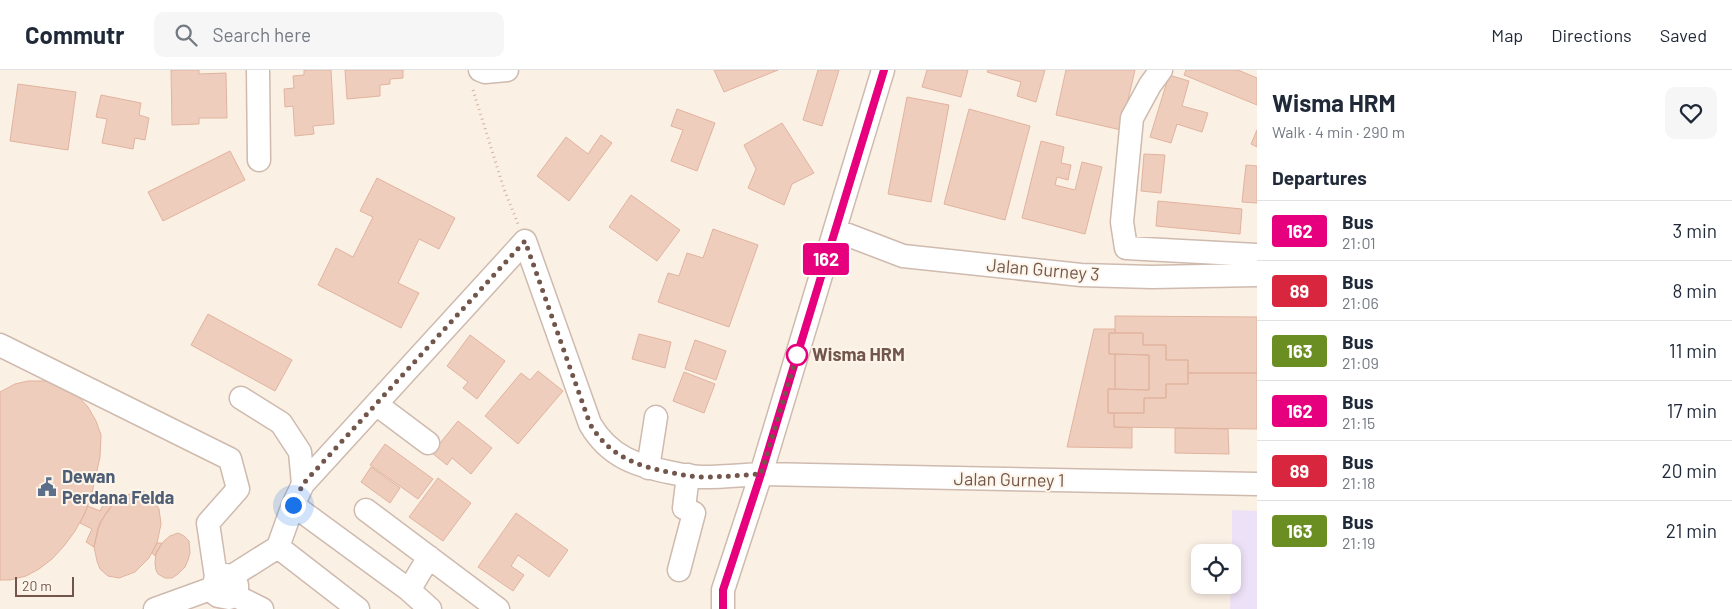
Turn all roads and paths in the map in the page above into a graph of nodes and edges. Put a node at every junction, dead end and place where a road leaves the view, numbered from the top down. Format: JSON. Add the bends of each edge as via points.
{"nodes":[{"id":1,"x":258,"y":70,"type":"edge"},
{"id":2,"x":508,"y":70,"type":"edge"},
{"id":3,"x":884,"y":70,"type":"edge"},
{"id":4,"x":1161,"y":70,"type":"edge"},
{"id":5,"x":476,"y":79,"type":"edge"},
{"id":6,"x":259,"y":160,"type":"dead end"},
{"id":7,"x":835,"y":230,"type":"junction"},
{"id":8,"x":525,"y":241,"type":"junction"},
{"id":9,"x":1257,"y":255,"type":"edge"},
{"id":10,"x":1257,"y":275,"type":"edge"},
{"id":11,"x":0,"y":345,"type":"edge"},
{"id":12,"x":241,"y":398,"type":"dead end"},
{"id":13,"x":376,"y":404,"type":"junction"},
{"id":14,"x":656,"y":417,"type":"dead end"},
{"id":15,"x":428,"y":443,"type":"dead end"},
{"id":16,"x":648,"y":468,"type":"junction"},
{"id":17,"x":761,"y":474,"type":"junction"},
{"id":18,"x":688,"y":476,"type":"junction"},
{"id":19,"x":303,"y":484,"type":"junction"},
{"id":20,"x":1257,"y":484,"type":"edge"},
{"id":21,"x":293,"y":505,"type":"junction"},
{"id":22,"x":366,"y":510,"type":"dead end"},
{"id":23,"x":278,"y":547,"type":"junction"},
{"id":24,"x":429,"y":557,"type":"junction"},
{"id":25,"x":679,"y":570,"type":"dead end"},
{"id":26,"x":224,"y":584,"type":"junction"},
{"id":27,"x":409,"y":590,"type":"junction"},
{"id":28,"x":155,"y":609,"type":"edge"},
{"id":29,"x":262,"y":609,"type":"edge"},
{"id":30,"x":358,"y":609,"type":"edge"},
{"id":31,"x":430,"y":609,"type":"edge"},
{"id":32,"x":498,"y":609,"type":"edge"},
{"id":33,"x":723,"y":609,"type":"edge"}],
"edges":[{"from":1,"to":6,"type":"street"},
{"from":2,"to":5,"type":"street","via":[[485,72]]},
{"from":3,"to":7,"type":"street"},
{"from":4,"to":9,"type":"street","via":[[1132,118],[1122,222],[1126,248]]},
{"from":5,"to":8,"type":"path","via":[[504,189]]},
{"from":7,"to":10,"type":"street","name":"Jalan Gurney 3","via":[[903,256],[1071,274],[1152,277]]},
{"from":7,"to":17,"type":"street"},
{"from":8,"to":13,"type":"street"},
{"from":8,"to":16,"type":"street","name":"Jalan Gurney 1","via":[[590,424],[609,449]]},
{"from":11,"to":26,"type":"street","via":[[230,459],[238,489],[208,523]]},
{"from":12,"to":19,"type":"street","via":[[280,423],[300,452]]},
{"from":13,"to":15,"type":"street"},
{"from":13,"to":19,"type":"street"},
{"from":14,"to":16,"type":"street"},
{"from":16,"to":18,"type":"street","name":"Jalan Gurney 1"},
{"from":17,"to":18,"type":"street","name":"Jalan Gurney 1"},
{"from":17,"to":20,"type":"street","name":"Jalan Gurney 1"},
{"from":17,"to":33,"type":"street","via":[[723,590]]},
{"from":18,"to":25,"type":"street","via":[[684,508],[694,512]]},
{"from":19,"to":21,"type":"street"},
{"from":21,"to":23,"type":"street"},
{"from":21,"to":27,"type":"street"},
{"from":22,"to":24,"type":"street"},
{"from":23,"to":26,"type":"street"},
{"from":23,"to":30,"type":"street"},
{"from":24,"to":27,"type":"street"},
{"from":24,"to":32,"type":"street"},
{"from":26,"to":28,"type":"street"},
{"from":26,"to":29,"type":"street"},
{"from":27,"to":31,"type":"street"}]}
